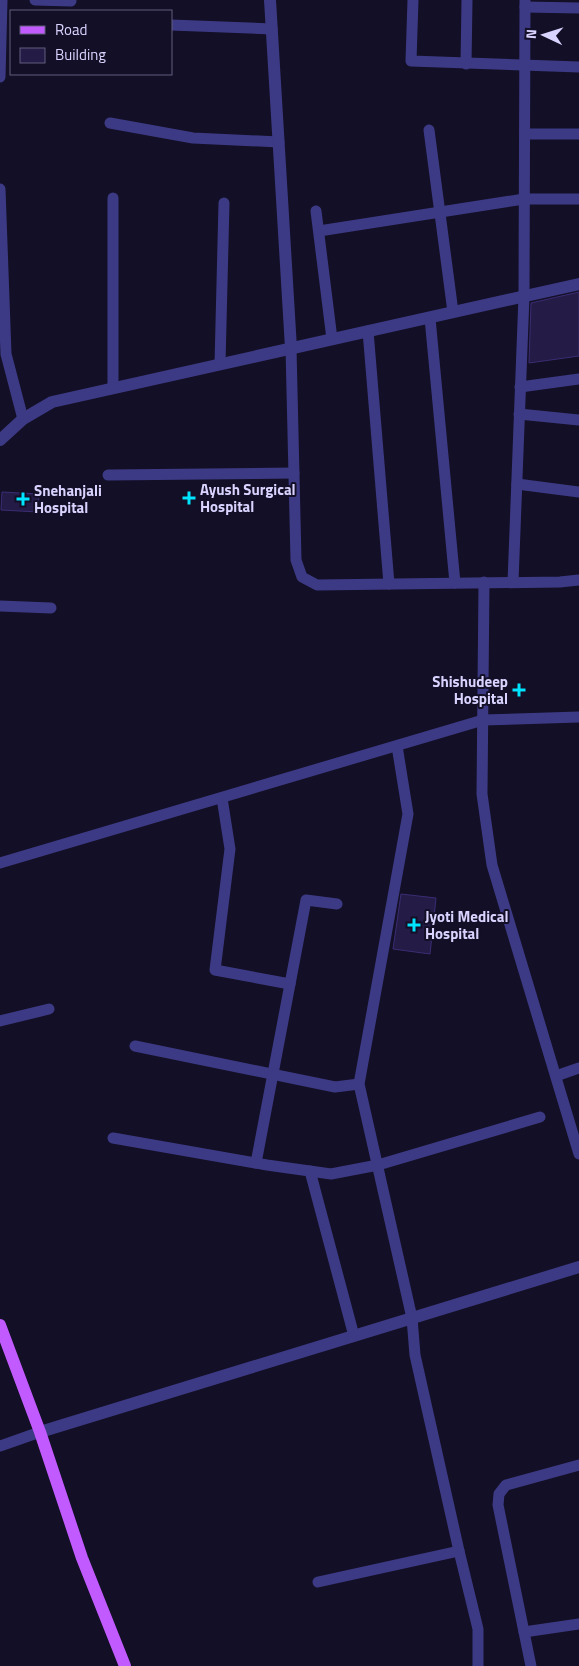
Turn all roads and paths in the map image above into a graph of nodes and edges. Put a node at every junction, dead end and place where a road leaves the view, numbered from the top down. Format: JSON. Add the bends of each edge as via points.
{"nodes":[{"id":1,"x":2,"y":0,"type":"edge"},
{"id":2,"x":35,"y":0,"type":"edge"},
{"id":3,"x":270,"y":0,"type":"edge"},
{"id":4,"x":413,"y":0,"type":"edge"},
{"id":5,"x":466,"y":0,"type":"edge"},
{"id":6,"x":71,"y":1,"type":"edge"},
{"id":7,"x":525,"y":3,"type":"edge"},
{"id":8,"x":579,"y":8,"type":"edge"},
{"id":9,"x":172,"y":25,"type":"edge"},
{"id":10,"x":272,"y":29,"type":"junction"},
{"id":11,"x":466,"y":64,"type":"junction"},
{"id":12,"x":525,"y":66,"type":"junction"},
{"id":13,"x":579,"y":68,"type":"edge"},
{"id":14,"x":0,"y":77,"type":"edge"},
{"id":15,"x":110,"y":124,"type":"dead end"},
{"id":16,"x":428,"y":130,"type":"dead end"},
{"id":17,"x":524,"y":134,"type":"junction"},
{"id":18,"x":579,"y":134,"type":"edge"},
{"id":19,"x":279,"y":142,"type":"junction"},
{"id":20,"x":0,"y":189,"type":"edge"},
{"id":21,"x":113,"y":198,"type":"dead end"},
{"id":22,"x":579,"y":198,"type":"edge"},
{"id":23,"x":524,"y":199,"type":"junction"},
{"id":24,"x":224,"y":203,"type":"dead end"},
{"id":25,"x":316,"y":211,"type":"dead end"},
{"id":26,"x":440,"y":211,"type":"junction"},
{"id":27,"x":318,"y":231,"type":"junction"},
{"id":28,"x":579,"y":284,"type":"edge"},
{"id":29,"x":2,"y":293,"type":"edge"},
{"id":30,"x":524,"y":296,"type":"junction"},
{"id":31,"x":453,"y":312,"type":"junction"},
{"id":32,"x":430,"y":318,"type":"junction"},
{"id":33,"x":368,"y":331,"type":"junction"},
{"id":34,"x":332,"y":339,"type":"junction"},
{"id":35,"x":291,"y":348,"type":"junction"},
{"id":36,"x":220,"y":364,"type":"junction"},
{"id":37,"x":579,"y":379,"type":"edge"},
{"id":38,"x":520,"y":386,"type":"junction"},
{"id":39,"x":113,"y":388,"type":"junction"},
{"id":40,"x":519,"y":414,"type":"junction"},
{"id":41,"x":23,"y":419,"type":"junction"},
{"id":42,"x":579,"y":420,"type":"edge"},
{"id":43,"x":0,"y":440,"type":"edge"},
{"id":44,"x":294,"y":472,"type":"junction"},
{"id":45,"x":108,"y":474,"type":"dead end"},
{"id":46,"x":517,"y":484,"type":"junction"},
{"id":47,"x":579,"y":492,"type":"edge"},
{"id":48,"x":579,"y":580,"type":"edge"},
{"id":49,"x":484,"y":582,"type":"junction"},
{"id":50,"x":513,"y":582,"type":"junction"},
{"id":51,"x":455,"y":583,"type":"junction"},
{"id":52,"x":389,"y":584,"type":"junction"},
{"id":53,"x":0,"y":606,"type":"edge"},
{"id":54,"x":51,"y":608,"type":"dead end"},
{"id":55,"x":579,"y":717,"type":"edge"},
{"id":56,"x":482,"y":720,"type":"junction"},
{"id":57,"x":397,"y":746,"type":"junction"},
{"id":58,"x":222,"y":798,"type":"junction"},
{"id":59,"x":0,"y":863,"type":"edge"},
{"id":60,"x":337,"y":904,"type":"dead end"},
{"id":61,"x":290,"y":984,"type":"junction"},
{"id":62,"x":49,"y":1009,"type":"dead end"},
{"id":63,"x":0,"y":1021,"type":"edge"},
{"id":64,"x":135,"y":1046,"type":"dead end"},
{"id":65,"x":579,"y":1068,"type":"edge"},
{"id":66,"x":273,"y":1075,"type":"junction"},
{"id":67,"x":556,"y":1076,"type":"junction"},
{"id":68,"x":359,"y":1084,"type":"junction"},
{"id":69,"x":540,"y":1116,"type":"dead end"},
{"id":70,"x":113,"y":1138,"type":"dead end"},
{"id":71,"x":579,"y":1154,"type":"edge"},
{"id":72,"x":256,"y":1163,"type":"junction"},
{"id":73,"x":378,"y":1165,"type":"junction"},
{"id":74,"x":310,"y":1171,"type":"junction"},
{"id":75,"x":579,"y":1267,"type":"edge"},
{"id":76,"x":412,"y":1318,"type":"junction"},
{"id":77,"x":0,"y":1324,"type":"edge"},
{"id":78,"x":354,"y":1336,"type":"junction"},
{"id":79,"x":40,"y":1432,"type":"junction"},
{"id":80,"x":0,"y":1446,"type":"edge"},
{"id":81,"x":579,"y":1465,"type":"edge"},
{"id":82,"x":459,"y":1550,"type":"junction"},
{"id":83,"x":318,"y":1582,"type":"dead end"},
{"id":84,"x":579,"y":1624,"type":"edge"},
{"id":85,"x":524,"y":1632,"type":"junction"},
{"id":86,"x":125,"y":1666,"type":"edge"},
{"id":87,"x":478,"y":1666,"type":"edge"},
{"id":88,"x":530,"y":1666,"type":"edge"}],
"edges":[{"from":1,"to":14,"type":"street"},
{"from":2,"to":6,"type":"street"},
{"from":3,"to":10,"type":"street"},
{"from":4,"to":11,"type":"street","via":[[411,61]]},
{"from":5,"to":11,"type":"street"},
{"from":7,"to":8,"type":"street"},
{"from":7,"to":12,"type":"street"},
{"from":9,"to":10,"type":"street"},
{"from":10,"to":19,"type":"street"},
{"from":11,"to":12,"type":"street"},
{"from":12,"to":13,"type":"street"},
{"from":12,"to":17,"type":"street"},
{"from":15,"to":19,"type":"street","via":[[193,138]]},
{"from":16,"to":26,"type":"street"},
{"from":17,"to":18,"type":"street"},
{"from":17,"to":23,"type":"street"},
{"from":19,"to":35,"type":"street"},
{"from":20,"to":29,"type":"street"},
{"from":21,"to":39,"type":"street"},
{"from":22,"to":23,"type":"street"},
{"from":23,"to":26,"type":"street"},
{"from":23,"to":30,"type":"street"},
{"from":24,"to":36,"type":"street"},
{"from":25,"to":27,"type":"street"},
{"from":26,"to":27,"type":"street"},
{"from":26,"to":31,"type":"street"},
{"from":27,"to":34,"type":"street"},
{"from":28,"to":30,"type":"street"},
{"from":29,"to":41,"type":"street","via":[[6,354]]},
{"from":30,"to":31,"type":"street"},
{"from":30,"to":38,"type":"street"},
{"from":31,"to":32,"type":"street"},
{"from":32,"to":33,"type":"street"},
{"from":32,"to":51,"type":"street"},
{"from":33,"to":34,"type":"street"},
{"from":33,"to":52,"type":"street"},
{"from":34,"to":35,"type":"street"},
{"from":35,"to":36,"type":"street"},
{"from":35,"to":44,"type":"street"},
{"from":36,"to":39,"type":"street"},
{"from":37,"to":38,"type":"street"},
{"from":38,"to":40,"type":"street"},
{"from":39,"to":41,"type":"street","via":[[52,402]]},
{"from":40,"to":42,"type":"street"},
{"from":40,"to":46,"type":"street"},
{"from":41,"to":43,"type":"street"},
{"from":44,"to":45,"type":"street"},
{"from":44,"to":52,"type":"street","via":[[296,560],[302,578],[317,585]]},
{"from":46,"to":47,"type":"street"},
{"from":46,"to":50,"type":"street"},
{"from":48,"to":50,"type":"street"},
{"from":49,"to":50,"type":"street"},
{"from":49,"to":51,"type":"street"},
{"from":49,"to":56,"type":"street"},
{"from":51,"to":52,"type":"street"},
{"from":53,"to":54,"type":"street"},
{"from":55,"to":56,"type":"street"},
{"from":56,"to":57,"type":"street"},
{"from":56,"to":67,"type":"street","via":[[482,794],[492,865]]},
{"from":57,"to":58,"type":"street"},
{"from":57,"to":68,"type":"street","via":[[408,814]]},
{"from":58,"to":59,"type":"street"},
{"from":58,"to":61,"type":"street","via":[[230,849],[215,970]]},
{"from":60,"to":61,"type":"street","via":[[306,900]]},
{"from":61,"to":66,"type":"street"},
{"from":62,"to":63,"type":"street"},
{"from":64,"to":66,"type":"street"},
{"from":65,"to":67,"type":"street"},
{"from":66,"to":68,"type":"street","via":[[335,1087]]},
{"from":66,"to":72,"type":"street"},
{"from":67,"to":71,"type":"street"},
{"from":68,"to":73,"type":"street"},
{"from":69,"to":73,"type":"street"},
{"from":70,"to":72,"type":"street"},
{"from":72,"to":74,"type":"street"},
{"from":73,"to":74,"type":"street","via":[[332,1174]]},
{"from":73,"to":76,"type":"street"},
{"from":74,"to":78,"type":"street"},
{"from":75,"to":76,"type":"street"},
{"from":76,"to":78,"type":"street"},
{"from":76,"to":82,"type":"street","via":[[415,1355]]},
{"from":77,"to":79,"type":"main road"},
{"from":78,"to":79,"type":"street"},
{"from":79,"to":80,"type":"street"},
{"from":79,"to":86,"type":"main road","via":[[82,1558]]},
{"from":81,"to":85,"type":"street","via":[[506,1485],[499,1494],[498,1505]]},
{"from":82,"to":83,"type":"street"},
{"from":82,"to":87,"type":"street","via":[[478,1629]]},
{"from":84,"to":85,"type":"street"},
{"from":85,"to":88,"type":"street"}]}
